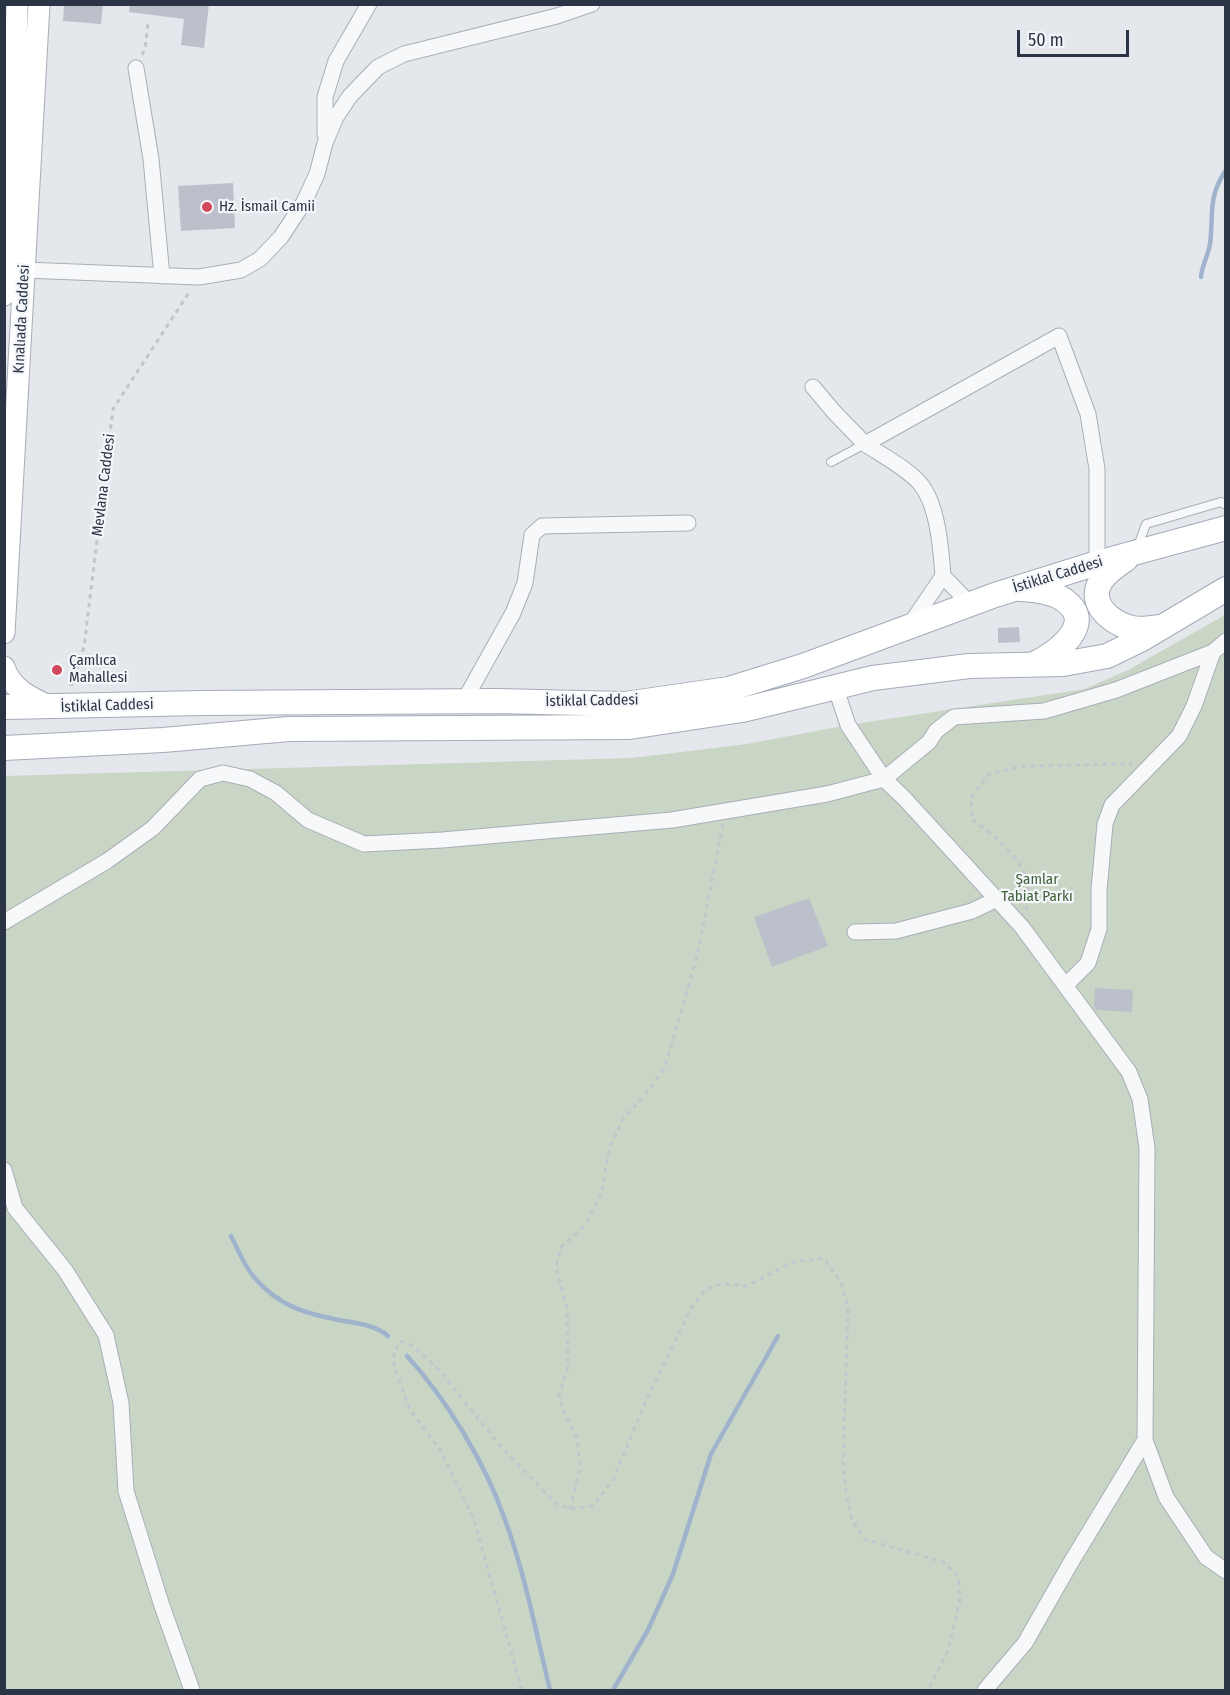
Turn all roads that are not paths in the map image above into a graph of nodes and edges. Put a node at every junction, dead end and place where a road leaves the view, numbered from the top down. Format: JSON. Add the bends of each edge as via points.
{"nodes":[{"id":1,"x":17,"y":4,"type":"edge"},
{"id":2,"x":39,"y":4,"type":"edge"},
{"id":3,"x":369,"y":4,"type":"edge"},
{"id":4,"x":592,"y":4,"type":"edge"},
{"id":5,"x":136,"y":68,"type":"road end"},
{"id":6,"x":325,"y":143,"type":"junction"},
{"id":7,"x":25,"y":270,"type":"junction"},
{"id":8,"x":162,"y":276,"type":"junction"},
{"id":9,"x":4,"y":295,"type":"edge"},
{"id":10,"x":813,"y":387,"type":"dead end"},
{"id":11,"x":865,"y":444,"type":"junction"},
{"id":12,"x":831,"y":462,"type":"dead end"},
{"id":13,"x":1226,"y":505,"type":"edge"},
{"id":14,"x":688,"y":523,"type":"dead end"},
{"id":15,"x":1226,"y":528,"type":"edge"},
{"id":16,"x":1136,"y":552,"type":"junction"},
{"id":17,"x":1097,"y":563,"type":"junction"},
{"id":18,"x":943,"y":576,"type":"junction"},
{"id":19,"x":1016,"y":588,"type":"junction"},
{"id":20,"x":1226,"y":589,"type":"edge"},
{"id":21,"x":970,"y":604,"type":"junction"},
{"id":22,"x":908,"y":627,"type":"junction"},
{"id":23,"x":1161,"y":627,"type":"junction"},
{"id":24,"x":4,"y":633,"type":"edge"},
{"id":25,"x":1226,"y":641,"type":"edge"},
{"id":26,"x":1213,"y":652,"type":"junction"},
{"id":27,"x":1034,"y":664,"type":"junction"},
{"id":28,"x":6,"y":678,"type":"edge"},
{"id":29,"x":835,"y":686,"type":"junction"},
{"id":30,"x":464,"y":701,"type":"junction"},
{"id":31,"x":4,"y":707,"type":"edge"},
{"id":32,"x":52,"y":707,"type":"junction"},
{"id":33,"x":4,"y":748,"type":"edge"},
{"id":34,"x":884,"y":779,"type":"junction"},
{"id":35,"x":997,"y":899,"type":"junction"},
{"id":36,"x":4,"y":922,"type":"edge"},
{"id":37,"x":855,"y":932,"type":"dead end"},
{"id":38,"x":1066,"y":985,"type":"junction"},
{"id":39,"x":4,"y":1170,"type":"edge"},
{"id":40,"x":1144,"y":1440,"type":"junction"},
{"id":41,"x":1226,"y":1571,"type":"edge"},
{"id":42,"x":192,"y":1690,"type":"edge"},
{"id":43,"x":985,"y":1690,"type":"edge"}],
"edges":[{"from":1,"to":9,"type":"main road","name":"Kınalıada Caddesi","via":[[13,175]]},
{"from":2,"to":7,"type":"main road","name":"Kınalıada Caddesi"},
{"from":3,"to":6,"type":"street","via":[[336,61],[325,97]]},
{"from":4,"to":6,"type":"street","via":[[404,54],[378,67],[350,96]]},
{"from":5,"to":8,"type":"street","via":[[151,159]]},
{"from":6,"to":8,"type":"street","via":[[304,202],[281,237],[260,259],[241,270],[199,277]]},
{"from":7,"to":8,"type":"street"},
{"from":7,"to":24,"type":"main road","name":"Kınalıada Caddesi"},
{"from":10,"to":11,"type":"street"},
{"from":11,"to":12,"type":"lane"},
{"from":11,"to":17,"type":"street","via":[[1059,336],[1088,414],[1097,469]]},
{"from":11,"to":18,"type":"street","via":[[921,484],[941,548]]},
{"from":13,"to":16,"type":"lane","via":[[1221,502],[1146,524]]},
{"from":14,"to":30,"type":"street","via":[[542,526],[532,535],[525,583],[513,613]]},
{"from":15,"to":16,"type":"main road","name":"İstiklal Caddesi"},
{"from":16,"to":17,"type":"main road","name":"İstiklal Caddesi"},
{"from":16,"to":23,"type":"main road","via":[[1102,578],[1097,593],[1099,606],[1110,620],[1133,629]]},
{"from":17,"to":19,"type":"main road","name":"İstiklal Caddesi"},
{"from":18,"to":21,"type":"street"},
{"from":18,"to":22,"type":"street"},
{"from":19,"to":21,"type":"main road","name":"İstiklal Caddesi"},
{"from":19,"to":27,"type":"main road","via":[[1042,591],[1064,600],[1075,612],[1076,626],[1068,640]]},
{"from":20,"to":23,"type":"main road","name":"İstiklal Caddesi"},
{"from":21,"to":22,"type":"main road","name":"İstiklal Caddesi"},
{"from":22,"to":30,"type":"main road","name":"İstiklal Caddesi","via":[[729,689],[625,704]]},
{"from":23,"to":27,"type":"main road","name":"İstiklal Caddesi","via":[[1107,656],[1063,664]]},
{"from":25,"to":26,"type":"street"},
{"from":26,"to":34,"type":"street","via":[[1116,690],[1044,711],[954,717]]},
{"from":26,"to":38,"type":"street","via":[[1179,736],[1112,805],[1108,814],[1099,890],[1099,929],[1088,963]]},
{"from":27,"to":29,"type":"main road","name":"İstiklal Caddesi","via":[[969,666]]},
{"from":28,"to":32,"type":"main road","via":[[25,695]]},
{"from":29,"to":33,"type":"main road","name":"İstiklal Caddesi","via":[[742,710],[630,727],[289,729]]},
{"from":29,"to":34,"type":"street","via":[[848,725]]},
{"from":30,"to":32,"type":"main road","name":"İstiklal Caddesi"},
{"from":31,"to":32,"type":"main road","name":"İstiklal Caddesi"},
{"from":34,"to":35,"type":"street"},
{"from":34,"to":36,"type":"street","via":[[827,794],[649,822],[363,844],[308,820],[276,793],[250,779],[223,773],[200,779],[153,828],[107,861]]},
{"from":35,"to":37,"type":"street","via":[[972,911],[896,932]]},
{"from":35,"to":38,"type":"street"},
{"from":38,"to":40,"type":"street","via":[[1129,1072],[1140,1099],[1147,1148]]},
{"from":39,"to":42,"type":"street","via":[[15,1208],[65,1270],[106,1335],[121,1403],[126,1491]]},
{"from":40,"to":41,"type":"street","via":[[1166,1497],[1206,1557]]},
{"from":40,"to":43,"type":"street","via":[[1025,1643]]}]}
